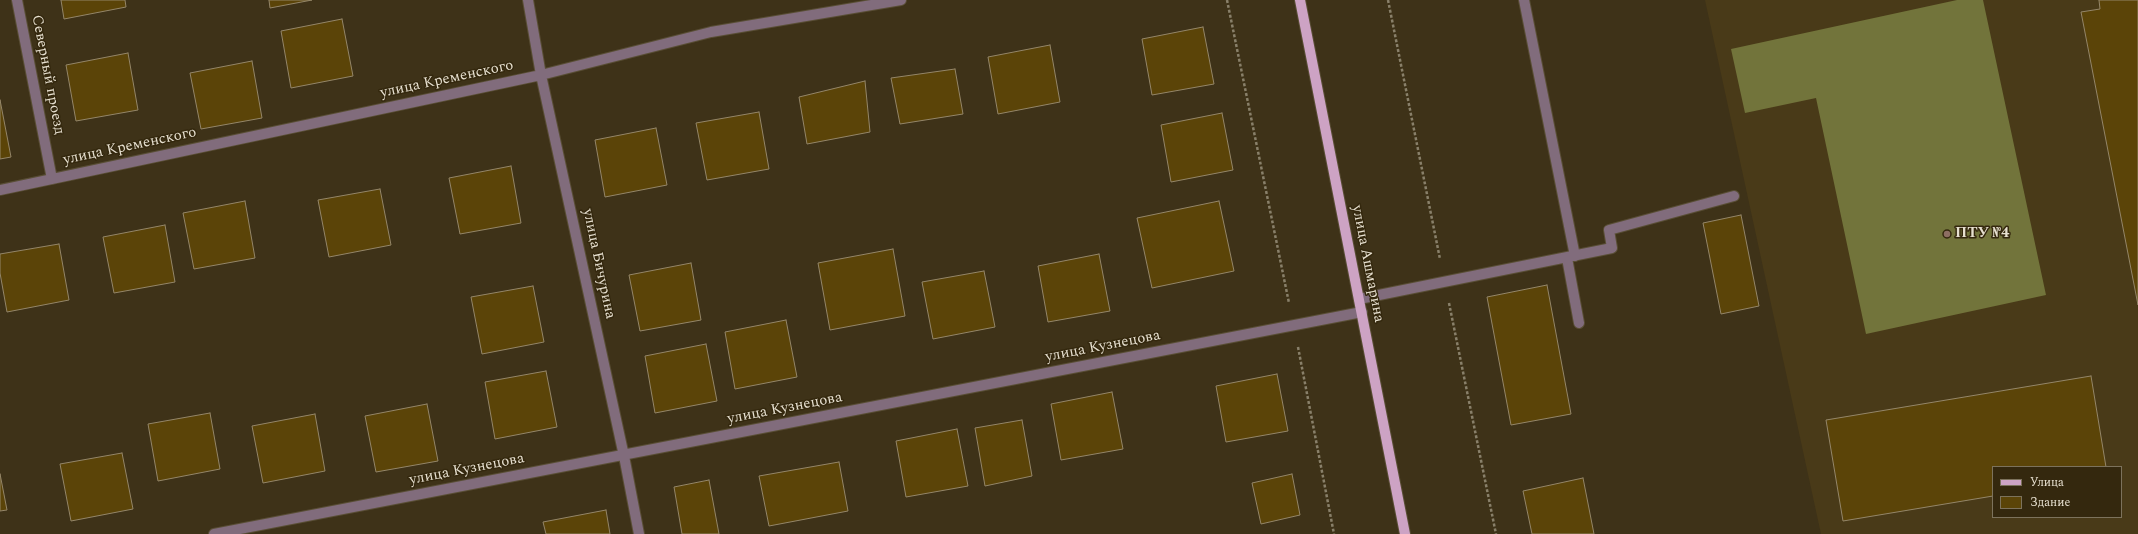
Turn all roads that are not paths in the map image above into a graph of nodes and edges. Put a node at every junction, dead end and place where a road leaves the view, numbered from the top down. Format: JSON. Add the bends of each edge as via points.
{"nodes":[{"id":1,"x":17,"y":0,"type":"edge"},
{"id":2,"x":528,"y":0,"type":"edge"},
{"id":3,"x":901,"y":0,"type":"edge"},
{"id":4,"x":1300,"y":0,"type":"edge"},
{"id":5,"x":1524,"y":0,"type":"edge"},
{"id":6,"x":541,"y":75,"type":"junction"},
{"id":7,"x":52,"y":179,"type":"junction"},
{"id":8,"x":0,"y":190,"type":"edge"},
{"id":9,"x":1734,"y":196,"type":"dead end"},
{"id":10,"x":1571,"y":257,"type":"junction"},
{"id":11,"x":1359,"y":299,"type":"junction"},
{"id":12,"x":1362,"y":312,"type":"junction"},
{"id":13,"x":1579,"y":323,"type":"dead end"},
{"id":14,"x":624,"y":456,"type":"junction"},
{"id":15,"x":214,"y":534,"type":"edge"},
{"id":16,"x":639,"y":534,"type":"edge"},
{"id":17,"x":1405,"y":534,"type":"edge"}],
"edges":[{"from":1,"to":7,"type":"street","name":"Северный проезд"},
{"from":2,"to":6,"type":"street","name":"улица Бичурина"},
{"from":3,"to":6,"type":"street","name":"улица Кременского","via":[[711,32]]},
{"from":4,"to":11,"type":"main road","name":"улица Ашмарина"},
{"from":5,"to":10,"type":"street"},
{"from":6,"to":7,"type":"street","name":"улица Кременского"},
{"from":6,"to":14,"type":"street","name":"улица Бичурина"},
{"from":7,"to":8,"type":"street","name":"улица Кременского"},
{"from":9,"to":10,"type":"street","via":[[1609,230],[1612,248]]},
{"from":10,"to":11,"type":"street"},
{"from":10,"to":13,"type":"street"},
{"from":11,"to":12,"type":"main road","name":"улица Ашмарина"},
{"from":12,"to":14,"type":"street","name":"улица Кузнецова"},
{"from":12,"to":17,"type":"main road","name":"улица Ашмарина"},
{"from":14,"to":15,"type":"street","name":"улица Кузнецова"},
{"from":14,"to":16,"type":"street","name":"улица Бичурина"}]}
